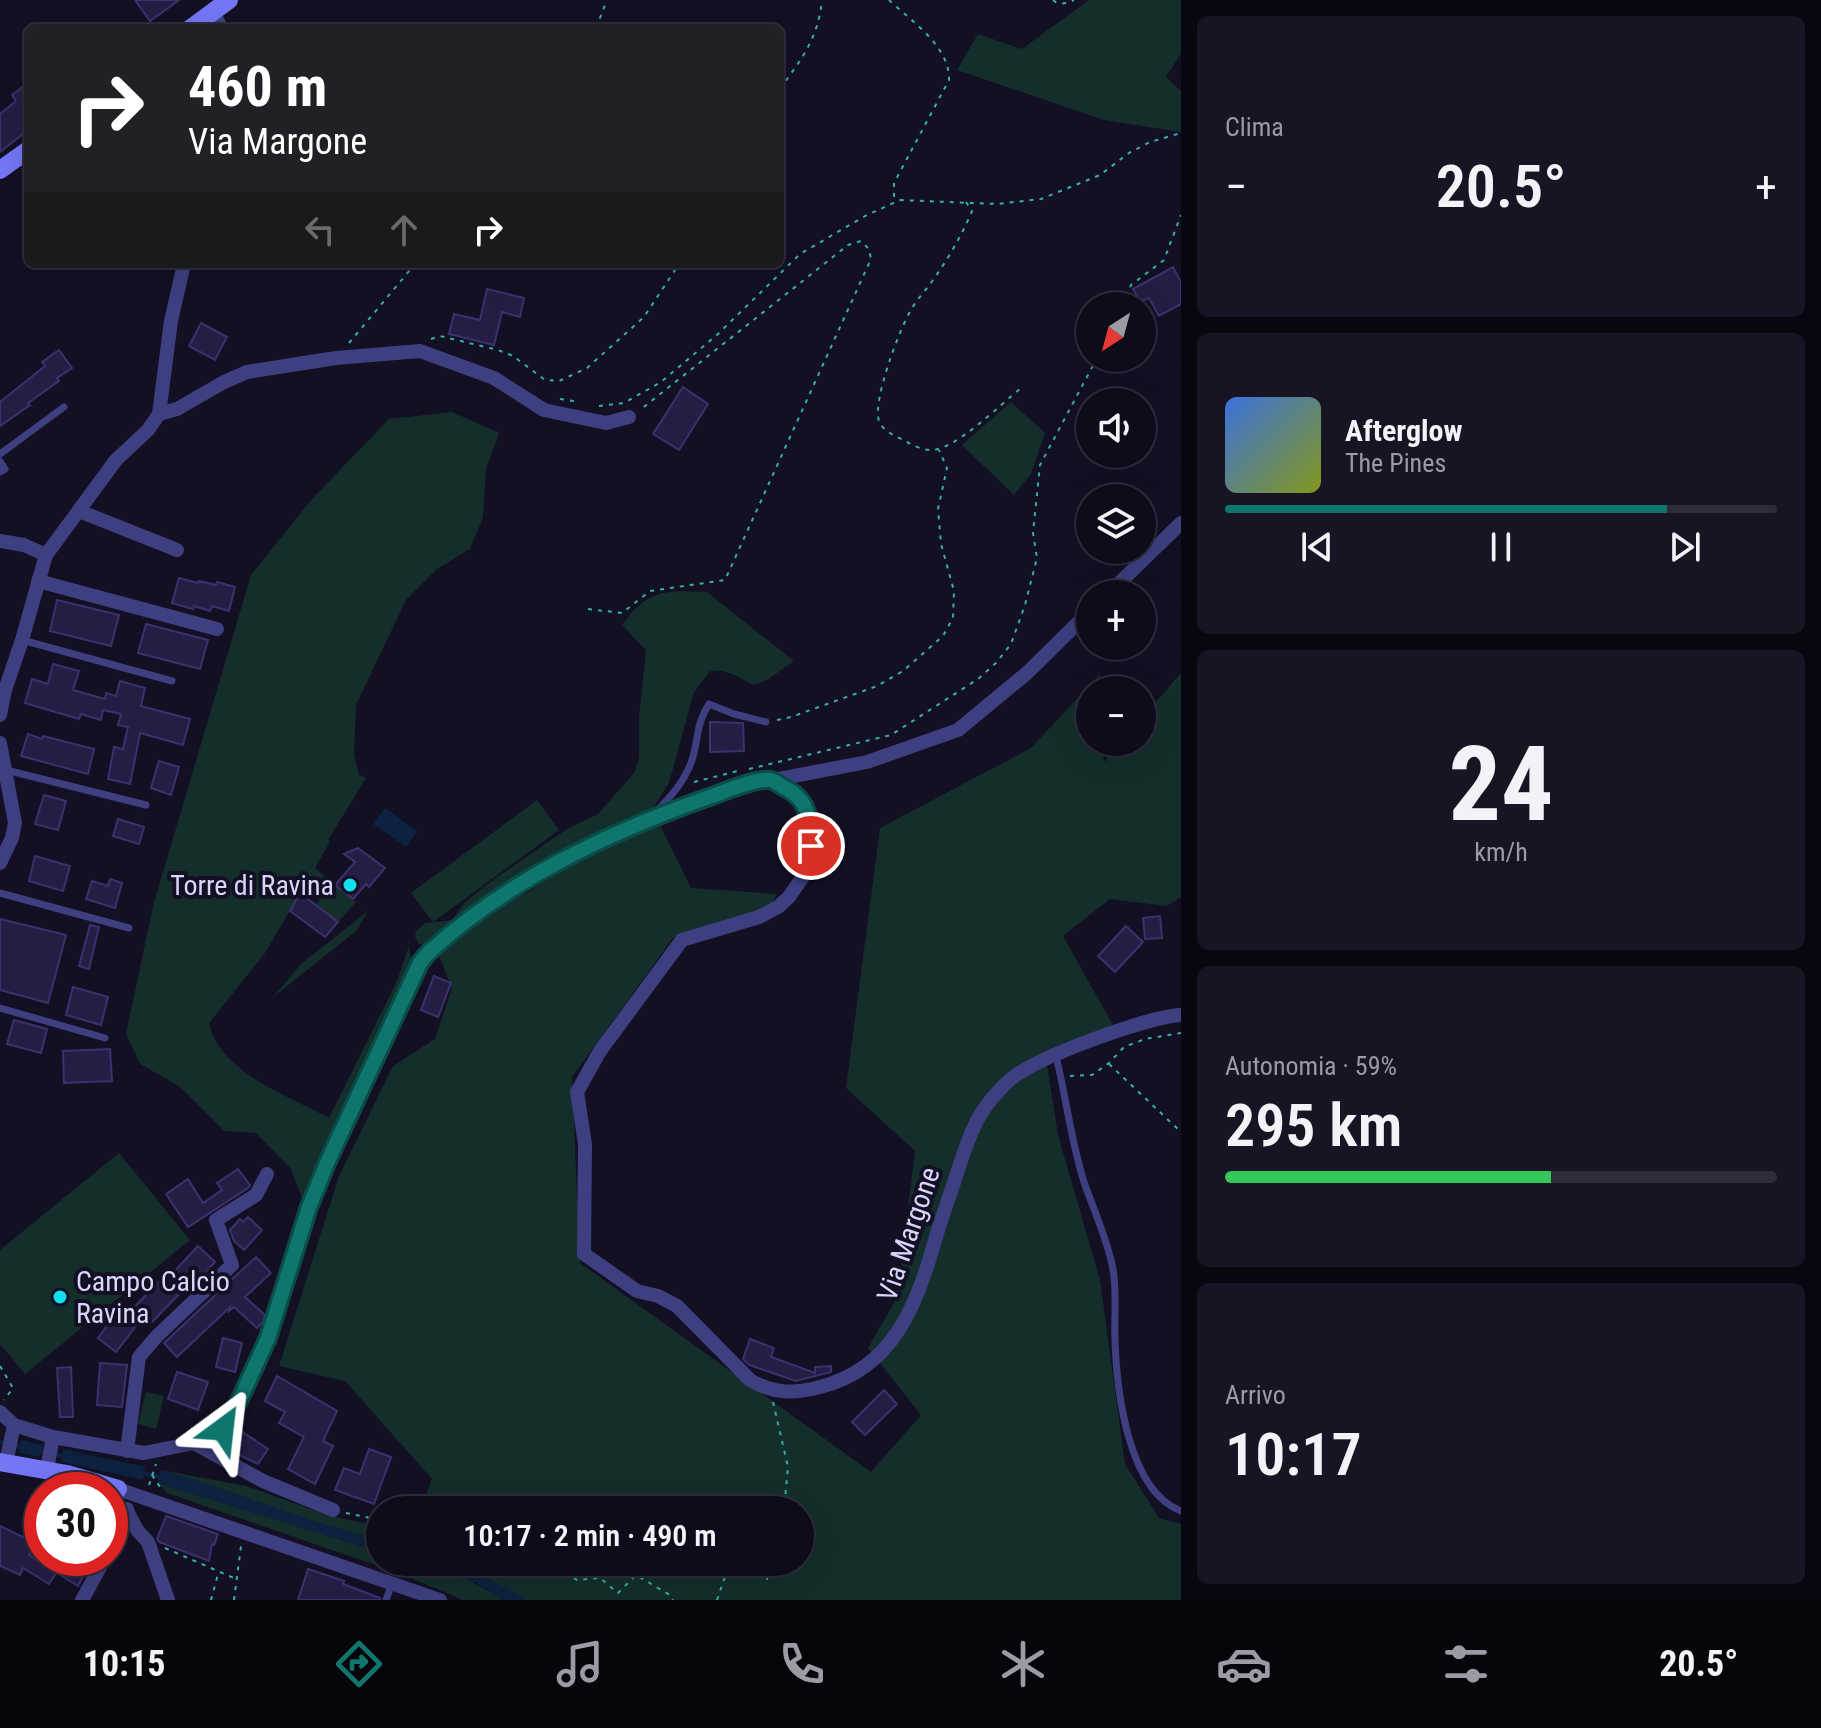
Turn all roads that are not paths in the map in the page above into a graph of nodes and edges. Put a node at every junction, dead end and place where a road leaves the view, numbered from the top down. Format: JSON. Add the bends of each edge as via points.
{"nodes":[{"id":1,"x":222,"y":8,"type":"edge"},
{"id":2,"x":197,"y":24,"type":"edge"},
{"id":3,"x":24,"y":153,"type":"edge"},
{"id":4,"x":0,"y":170,"type":"edge"},
{"id":5,"x":183,"y":268,"type":"edge"},
{"id":6,"x":64,"y":407,"type":"dead end"},
{"id":7,"x":159,"y":414,"type":"junction"},
{"id":8,"x":629,"y":417,"type":"road end"},
{"id":9,"x":0,"y":454,"type":"edge"},
{"id":10,"x":0,"y":461,"type":"edge"},
{"id":11,"x":0,"y":472,"type":"edge"},
{"id":12,"x":79,"y":511,"type":"junction"},
{"id":13,"x":1181,"y":523,"type":"edge"},
{"id":14,"x":0,"y":541,"type":"edge"},
{"id":15,"x":177,"y":550,"type":"dead end"},
{"id":16,"x":46,"y":555,"type":"junction"},
{"id":17,"x":1122,"y":580,"type":"edge"},
{"id":18,"x":38,"y":581,"type":"junction"},
{"id":19,"x":1076,"y":625,"type":"edge"},
{"id":20,"x":217,"y":629,"type":"dead end"},
{"id":21,"x":22,"y":640,"type":"junction"},
{"id":22,"x":172,"y":681,"type":"dead end"},
{"id":23,"x":0,"y":715,"type":"edge"},
{"id":24,"x":766,"y":722,"type":"road end"},
{"id":25,"x":0,"y":743,"type":"edge"},
{"id":26,"x":6,"y":770,"type":"junction"},
{"id":27,"x":770,"y":780,"type":"junction"},
{"id":28,"x":146,"y":805,"type":"dead end"},
{"id":29,"x":650,"y":818,"type":"junction"},
{"id":30,"x":0,"y":863,"type":"edge"},
{"id":31,"x":0,"y":893,"type":"edge"},
{"id":32,"x":129,"y":928,"type":"dead end"},
{"id":33,"x":0,"y":1008,"type":"edge"},
{"id":34,"x":1181,"y":1015,"type":"edge"},
{"id":35,"x":105,"y":1038,"type":"dead end"},
{"id":36,"x":1056,"y":1056,"type":"junction"},
{"id":37,"x":267,"y":1174,"type":"dead end"},
{"id":38,"x":0,"y":1412,"type":"edge"},
{"id":39,"x":194,"y":1443,"type":"junction"},
{"id":40,"x":8,"y":1448,"type":"edge"},
{"id":41,"x":127,"y":1451,"type":"junction"},
{"id":42,"x":50,"y":1453,"type":"junction"},
{"id":43,"x":86,"y":1472,"type":"edge"},
{"id":44,"x":128,"y":1492,"type":"edge"},
{"id":45,"x":333,"y":1510,"type":"road end"},
{"id":46,"x":1181,"y":1511,"type":"edge"},
{"id":47,"x":128,"y":1513,"type":"edge"},
{"id":48,"x":95,"y":1576,"type":"edge"},
{"id":49,"x":392,"y":1583,"type":"junction"},
{"id":50,"x":82,"y":1600,"type":"edge"},
{"id":51,"x":168,"y":1600,"type":"edge"},
{"id":52,"x":386,"y":1600,"type":"edge"},
{"id":53,"x":440,"y":1600,"type":"edge"}],
"edges":[{"from":1,"to":2,"type":"street"},
{"from":3,"to":4,"type":"street"},
{"from":5,"to":7,"type":"street"},
{"from":6,"to":9,"type":"lane"},
{"from":7,"to":8,"type":"street","via":[[247,372],[420,351],[494,378],[544,410],[606,423]]},
{"from":7,"to":12,"type":"street"},
{"from":10,"to":11,"type":"lane","via":[[5,469]]},
{"from":12,"to":15,"type":"street"},
{"from":12,"to":16,"type":"street"},
{"from":13,"to":17,"type":"street"},
{"from":14,"to":16,"type":"street"},
{"from":16,"to":18,"type":"street"},
{"from":18,"to":20,"type":"street"},
{"from":18,"to":21,"type":"street"},
{"from":19,"to":27,"type":"street","via":[[958,730],[867,762]]},
{"from":21,"to":22,"type":"lane"},
{"from":21,"to":23,"type":"street"},
{"from":24,"to":29,"type":"lane","via":[[709,704],[678,788]]},
{"from":25,"to":26,"type":"street"},
{"from":26,"to":28,"type":"lane"},
{"from":26,"to":30,"type":"street","via":[[15,823]]},
{"from":27,"to":29,"type":"street"},
{"from":27,"to":36,"type":"street","name":"Via Margone","via":[[798,795],[810,815],[811,846],[804,875],[778,907],[682,940],[600,1051],[577,1092],[585,1144],[584,1254],[637,1291],[677,1306],[750,1380],[777,1392],[835,1384],[889,1346],[905,1322],[923,1284],[972,1130],[988,1103],[1012,1078]]},
{"from":29,"to":39,"type":"street","via":[[506,891],[420,963],[327,1163],[268,1338],[240,1399],[223,1429]]},
{"from":31,"to":32,"type":"lane"},
{"from":33,"to":35,"type":"lane"},
{"from":34,"to":36,"type":"street","name":"Via Margone","via":[[1110,1033]]},
{"from":36,"to":46,"type":"lane","via":[[1084,1181],[1106,1235],[1114,1273],[1117,1379],[1131,1445],[1155,1494]]},
{"from":37,"to":41,"type":"street","via":[[256,1195],[216,1220],[232,1265],[139,1357]]},
{"from":38,"to":40,"type":"street"},
{"from":39,"to":41,"type":"street","via":[[157,1462]]},
{"from":39,"to":45,"type":"street","via":[[263,1481]]},
{"from":40,"to":42,"type":"street"},
{"from":40,"to":42,"type":"street"},
{"from":41,"to":42,"type":"street"},
{"from":42,"to":43,"type":"street"},
{"from":44,"to":49,"type":"street"},
{"from":47,"to":51,"type":"street","via":[[148,1542]]},
{"from":48,"to":50,"type":"street"},
{"from":49,"to":52,"type":"lane"},
{"from":49,"to":53,"type":"street"}]}
